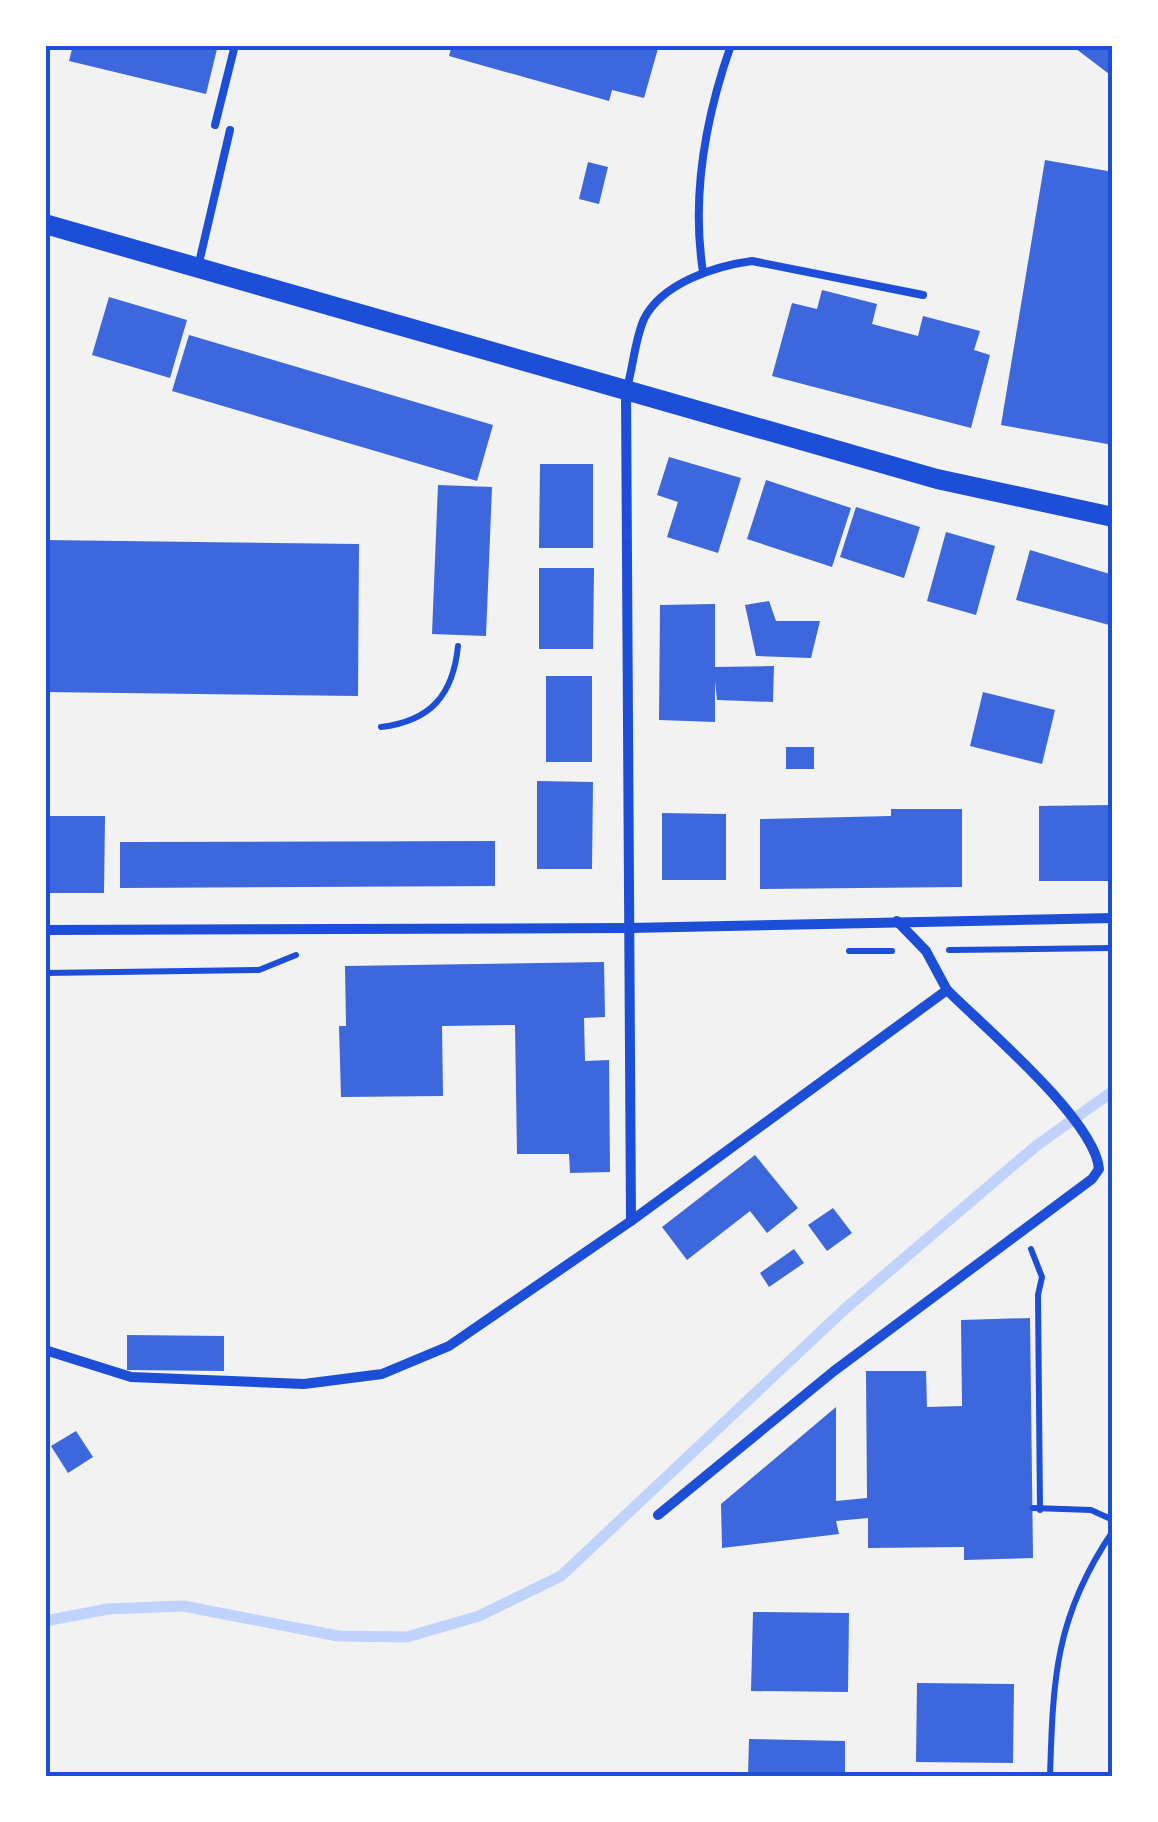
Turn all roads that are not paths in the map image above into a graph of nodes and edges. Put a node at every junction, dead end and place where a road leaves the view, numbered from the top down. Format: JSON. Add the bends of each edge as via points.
{"nodes":[{"id":1,"x":235,"y":45,"type":"edge"},
{"id":2,"x":730,"y":45,"type":"edge"},
{"id":3,"x":215,"y":125,"type":"dead end"},
{"id":4,"x":230,"y":130,"type":"dead end"},
{"id":5,"x":45,"y":224,"type":"edge"},
{"id":6,"x":198,"y":267,"type":"junction"},
{"id":7,"x":703,"y":272,"type":"junction"},
{"id":8,"x":923,"y":296,"type":"dead end"},
{"id":9,"x":626,"y":393,"type":"junction"},
{"id":10,"x":1113,"y":518,"type":"edge"},
{"id":11,"x":1113,"y":918,"type":"edge"},
{"id":12,"x":898,"y":921,"type":"junction"},
{"id":13,"x":629,"y":928,"type":"junction"},
{"id":14,"x":45,"y":930,"type":"edge"},
{"id":15,"x":947,"y":990,"type":"junction"},
{"id":16,"x":631,"y":1221,"type":"junction"},
{"id":17,"x":45,"y":1350,"type":"edge"},
{"id":18,"x":658,"y":1515,"type":"dead end"}],
"edges":[{"from":1,"to":3,"type":"lane"},
{"from":2,"to":7,"type":"lane","via":[[699,175]]},
{"from":4,"to":6,"type":"lane"},
{"from":5,"to":6,"type":"main road"},
{"from":6,"to":9,"type":"main road"},
{"from":7,"to":8,"type":"lane","via":[[752,262]]},
{"from":7,"to":9,"type":"lane","via":[[644,320]]},
{"from":9,"to":10,"type":"main road","via":[[955,484]]},
{"from":9,"to":13,"type":"street"},
{"from":11,"to":12,"type":"street"},
{"from":12,"to":13,"type":"street"},
{"from":12,"to":15,"type":"street","via":[[926,951]]},
{"from":13,"to":14,"type":"street"},
{"from":13,"to":16,"type":"street"},
{"from":15,"to":16,"type":"street"},
{"from":15,"to":18,"type":"street","via":[[1056,1096],[1099,1168],[1092,1180],[834,1372]]},
{"from":16,"to":17,"type":"street","via":[[449,1346],[382,1374],[304,1384],[131,1377]]}]}
